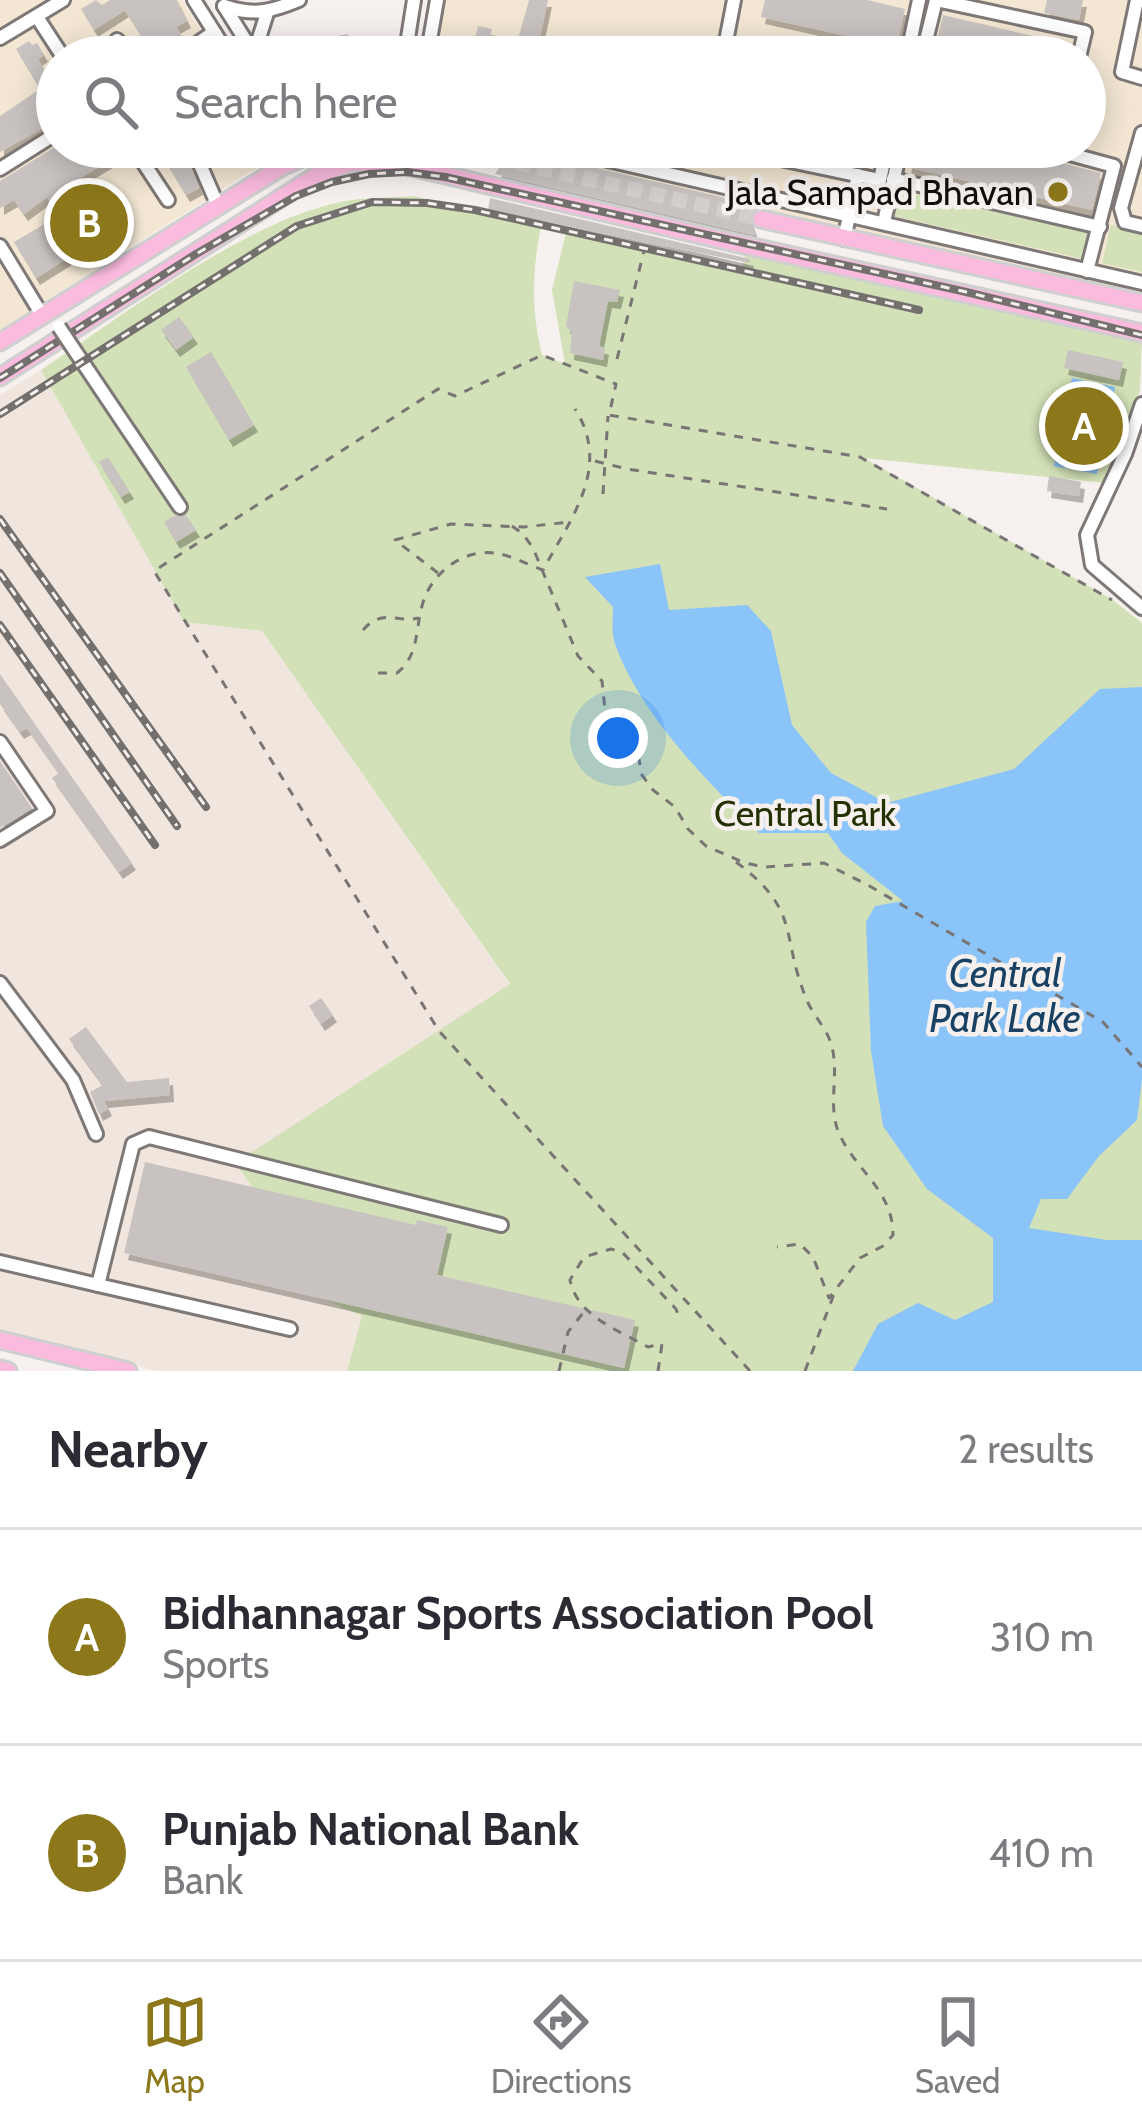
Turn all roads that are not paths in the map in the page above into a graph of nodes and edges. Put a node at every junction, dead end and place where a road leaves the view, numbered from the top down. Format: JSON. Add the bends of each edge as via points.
{"nodes":[{"id":1,"x":63,"y":0,"type":"edge"},
{"id":2,"x":194,"y":0,"type":"edge"},
{"id":3,"x":299,"y":0,"type":"edge"},
{"id":4,"x":414,"y":0,"type":"edge"},
{"id":5,"x":437,"y":0,"type":"edge"},
{"id":6,"x":734,"y":0,"type":"edge"},
{"id":7,"x":920,"y":0,"type":"edge"},
{"id":8,"x":1137,"y":0,"type":"edge"},
{"id":9,"x":222,"y":3,"type":"edge"},
{"id":10,"x":267,"y":13,"type":"junction"},
{"id":11,"x":38,"y":17,"type":"junction"},
{"id":12,"x":214,"y":32,"type":"junction"},
{"id":13,"x":50,"y":36,"type":"edge"},
{"id":14,"x":208,"y":36,"type":"edge"},
{"id":15,"x":217,"y":36,"type":"edge"},
{"id":16,"x":243,"y":36,"type":"edge"},
{"id":17,"x":260,"y":36,"type":"edge"},
{"id":18,"x":408,"y":36,"type":"edge"},
{"id":19,"x":431,"y":36,"type":"edge"},
{"id":20,"x":727,"y":36,"type":"edge"},
{"id":21,"x":912,"y":36,"type":"edge"},
{"id":22,"x":927,"y":36,"type":"edge"},
{"id":23,"x":1084,"y":36,"type":"edge"},
{"id":24,"x":0,"y":38,"type":"edge"},
{"id":25,"x":1142,"y":78,"type":"edge"},
{"id":26,"x":1142,"y":133,"type":"edge"},
{"id":27,"x":36,"y":146,"type":"edge"},
{"id":28,"x":1106,"y":164,"type":"edge"},
{"id":29,"x":147,"y":168,"type":"edge"},
{"id":30,"x":202,"y":168,"type":"edge"},
{"id":31,"x":271,"y":168,"type":"edge"},
{"id":32,"x":338,"y":168,"type":"edge"},
{"id":33,"x":416,"y":168,"type":"edge"},
{"id":34,"x":645,"y":168,"type":"edge"},
{"id":35,"x":821,"y":168,"type":"edge"},
{"id":36,"x":883,"y":168,"type":"edge"},
{"id":37,"x":896,"y":168,"type":"edge"},
{"id":38,"x":0,"y":169,"type":"edge"},
{"id":39,"x":858,"y":176,"type":"junction"},
{"id":40,"x":893,"y":178,"type":"junction"},
{"id":41,"x":168,"y":200,"type":"dead end"},
{"id":42,"x":218,"y":206,"type":"junction"},
{"id":43,"x":850,"y":214,"type":"junction"},
{"id":44,"x":761,"y":219,"type":"tunnel mouth"},
{"id":45,"x":884,"y":222,"type":"junction"},
{"id":46,"x":1142,"y":226,"type":"edge"},
{"id":47,"x":1100,"y":227,"type":"junction"},
{"id":48,"x":844,"y":239,"type":"junction"},
{"id":49,"x":0,"y":246,"type":"edge"},
{"id":50,"x":1087,"y":271,"type":"junction"},
{"id":51,"x":1033,"y":280,"type":"junction"},
{"id":52,"x":1142,"y":283,"type":"edge"},
{"id":53,"x":1142,"y":303,"type":"edge"},
{"id":54,"x":1027,"y":308,"type":"junction"},
{"id":55,"x":45,"y":313,"type":"junction"},
{"id":56,"x":1142,"y":333,"type":"edge"},
{"id":57,"x":0,"y":342,"type":"edge"},
{"id":58,"x":0,"y":377,"type":"edge"},
{"id":59,"x":1142,"y":404,"type":"edge"},
{"id":60,"x":1136,"y":443,"type":"edge"},
{"id":61,"x":180,"y":507,"type":"dead end"},
{"id":62,"x":1138,"y":600,"type":"edge"},
{"id":63,"x":0,"y":742,"type":"edge"},
{"id":64,"x":0,"y":840,"type":"edge"},
{"id":65,"x":0,"y":983,"type":"edge"},
{"id":66,"x":96,"y":1134,"type":"dead end"},
{"id":67,"x":502,"y":1225,"type":"dead end"},
{"id":68,"x":0,"y":1262,"type":"edge"},
{"id":69,"x":98,"y":1285,"type":"junction"},
{"id":70,"x":290,"y":1329,"type":"dead end"},
{"id":71,"x":0,"y":1340,"type":"edge"},
{"id":72,"x":128,"y":1371,"type":"edge"}],
"edges":[{"from":1,"to":11,"type":"street"},
{"from":2,"to":12,"type":"street"},
{"from":3,"to":10,"type":"street"},
{"from":4,"to":18,"type":"street"},
{"from":5,"to":19,"type":"street"},
{"from":6,"to":20,"type":"street"},
{"from":7,"to":21,"type":"street"},
{"from":8,"to":25,"type":"street","via":[[1122,72]]},
{"from":9,"to":10,"type":"street"},
{"from":9,"to":16,"type":"street"},
{"from":10,"to":17,"type":"street"},
{"from":11,"to":13,"type":"street"},
{"from":11,"to":24,"type":"street"},
{"from":12,"to":14,"type":"street"},
{"from":12,"to":15,"type":"street"},
{"from":22,"to":23,"type":"street","via":[[936,0]]},
{"from":26,"to":46,"type":"street","via":[[1121,208],[1125,222]]},
{"from":27,"to":38,"type":"street"},
{"from":28,"to":47,"type":"street","via":[[1114,166]]},
{"from":29,"to":41,"type":"street"},
{"from":30,"to":42,"type":"street"},
{"from":31,"to":42,"type":"main road"},
{"from":32,"to":58,"type":"main road"},
{"from":33,"to":54,"type":"main road"},
{"from":34,"to":43,"type":"street"},
{"from":35,"to":39,"type":"street"},
{"from":36,"to":39,"type":"street","via":[[880,180]]},
{"from":37,"to":40,"type":"street"},
{"from":39,"to":43,"type":"street"},
{"from":40,"to":45,"type":"street"},
{"from":40,"to":47,"type":"street"},
{"from":42,"to":55,"type":"main road"},
{"from":43,"to":45,"type":"street"},
{"from":43,"to":48,"type":"street"},
{"from":44,"to":48,"type":"main road"},
{"from":45,"to":50,"type":"street"},
{"from":47,"to":50,"type":"street"},
{"from":48,"to":51,"type":"main road"},
{"from":49,"to":55,"type":"street"},
{"from":50,"to":52,"type":"street"},
{"from":51,"to":53,"type":"main road"},
{"from":51,"to":54,"type":"main road"},
{"from":54,"to":56,"type":"main road"},
{"from":55,"to":57,"type":"main road"},
{"from":55,"to":61,"type":"street","bridge":true},
{"from":59,"to":60,"type":"street"},
{"from":60,"to":62,"type":"street","via":[[1087,535],[1092,565]]},
{"from":63,"to":64,"type":"street","via":[[47,812]]},
{"from":65,"to":66,"type":"street","via":[[73,1080]]},
{"from":67,"to":69,"type":"street","via":[[149,1137],[133,1144]]},
{"from":68,"to":69,"type":"street"},
{"from":69,"to":70,"type":"street"},
{"from":71,"to":72,"type":"main road"}]}
